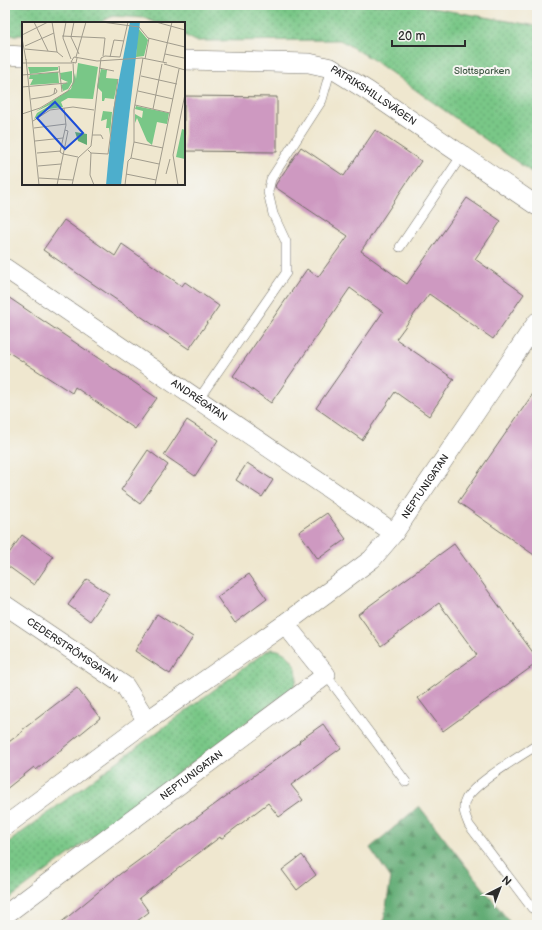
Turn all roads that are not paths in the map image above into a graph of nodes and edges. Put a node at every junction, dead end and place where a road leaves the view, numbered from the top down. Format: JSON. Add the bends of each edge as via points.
{"nodes":[{"id":1,"x":5,"y":55,"type":"edge"},
{"id":2,"x":22,"y":56,"type":"edge"},
{"id":3,"x":185,"y":60,"type":"edge"},
{"id":4,"x":331,"y":68,"type":"junction"},
{"id":5,"x":462,"y":155,"type":"junction"},
{"id":6,"x":537,"y":206,"type":"edge"},
{"id":7,"x":400,"y":247,"type":"dead end"},
{"id":8,"x":5,"y":268,"type":"edge"},
{"id":9,"x":537,"y":322,"type":"edge"},
{"id":10,"x":198,"y":400,"type":"junction"},
{"id":11,"x":394,"y":532,"type":"junction"},
{"id":12,"x":5,"y":605,"type":"edge"},
{"id":13,"x":286,"y":624,"type":"junction"},
{"id":14,"x":326,"y":675,"type":"junction"},
{"id":15,"x":147,"y":721,"type":"junction"},
{"id":16,"x":537,"y":745,"type":"edge"},
{"id":17,"x":406,"y":782,"type":"dead end"},
{"id":18,"x":5,"y":826,"type":"edge"},
{"id":19,"x":537,"y":911,"type":"edge"},
{"id":20,"x":5,"y":915,"type":"edge"}],
"edges":[{"from":1,"to":2,"type":"street"},
{"from":3,"to":4,"type":"street","name":"PATRIKSHILLSVÄGEN","via":[[309,63]]},
{"from":4,"to":5,"type":"street","name":"PATRIKSHILLSVÄGEN"},
{"from":4,"to":10,"type":"lane","via":[[322,100],[271,179],[268,192],[273,214],[286,242],[286,273]]},
{"from":5,"to":6,"type":"street","name":"PATRIKSHILLSVÄGEN"},
{"from":5,"to":7,"type":"lane"},
{"from":8,"to":10,"type":"street","name":"ANDRÉGATAN"},
{"from":9,"to":11,"type":"street","name":"NEPTUNIGATAN"},
{"from":10,"to":11,"type":"street","name":"ANDRÉGATAN"},
{"from":11,"to":13,"type":"street","name":"NEPTUNIGATAN","via":[[372,559]]},
{"from":12,"to":15,"type":"street","name":"CEDERSTRÖMSGATAN","via":[[125,686]]},
{"from":13,"to":14,"type":"street"},
{"from":13,"to":15,"type":"street","name":"NEPTUNIGATAN"},
{"from":14,"to":17,"type":"lane"},
{"from":14,"to":20,"type":"street","name":"NEPTUNIGATAN"},
{"from":15,"to":18,"type":"street","name":"NEPTUNIGATAN"},
{"from":16,"to":19,"type":"lane","via":[[477,786],[466,800],[464,812],[469,825],[532,908]]}]}
